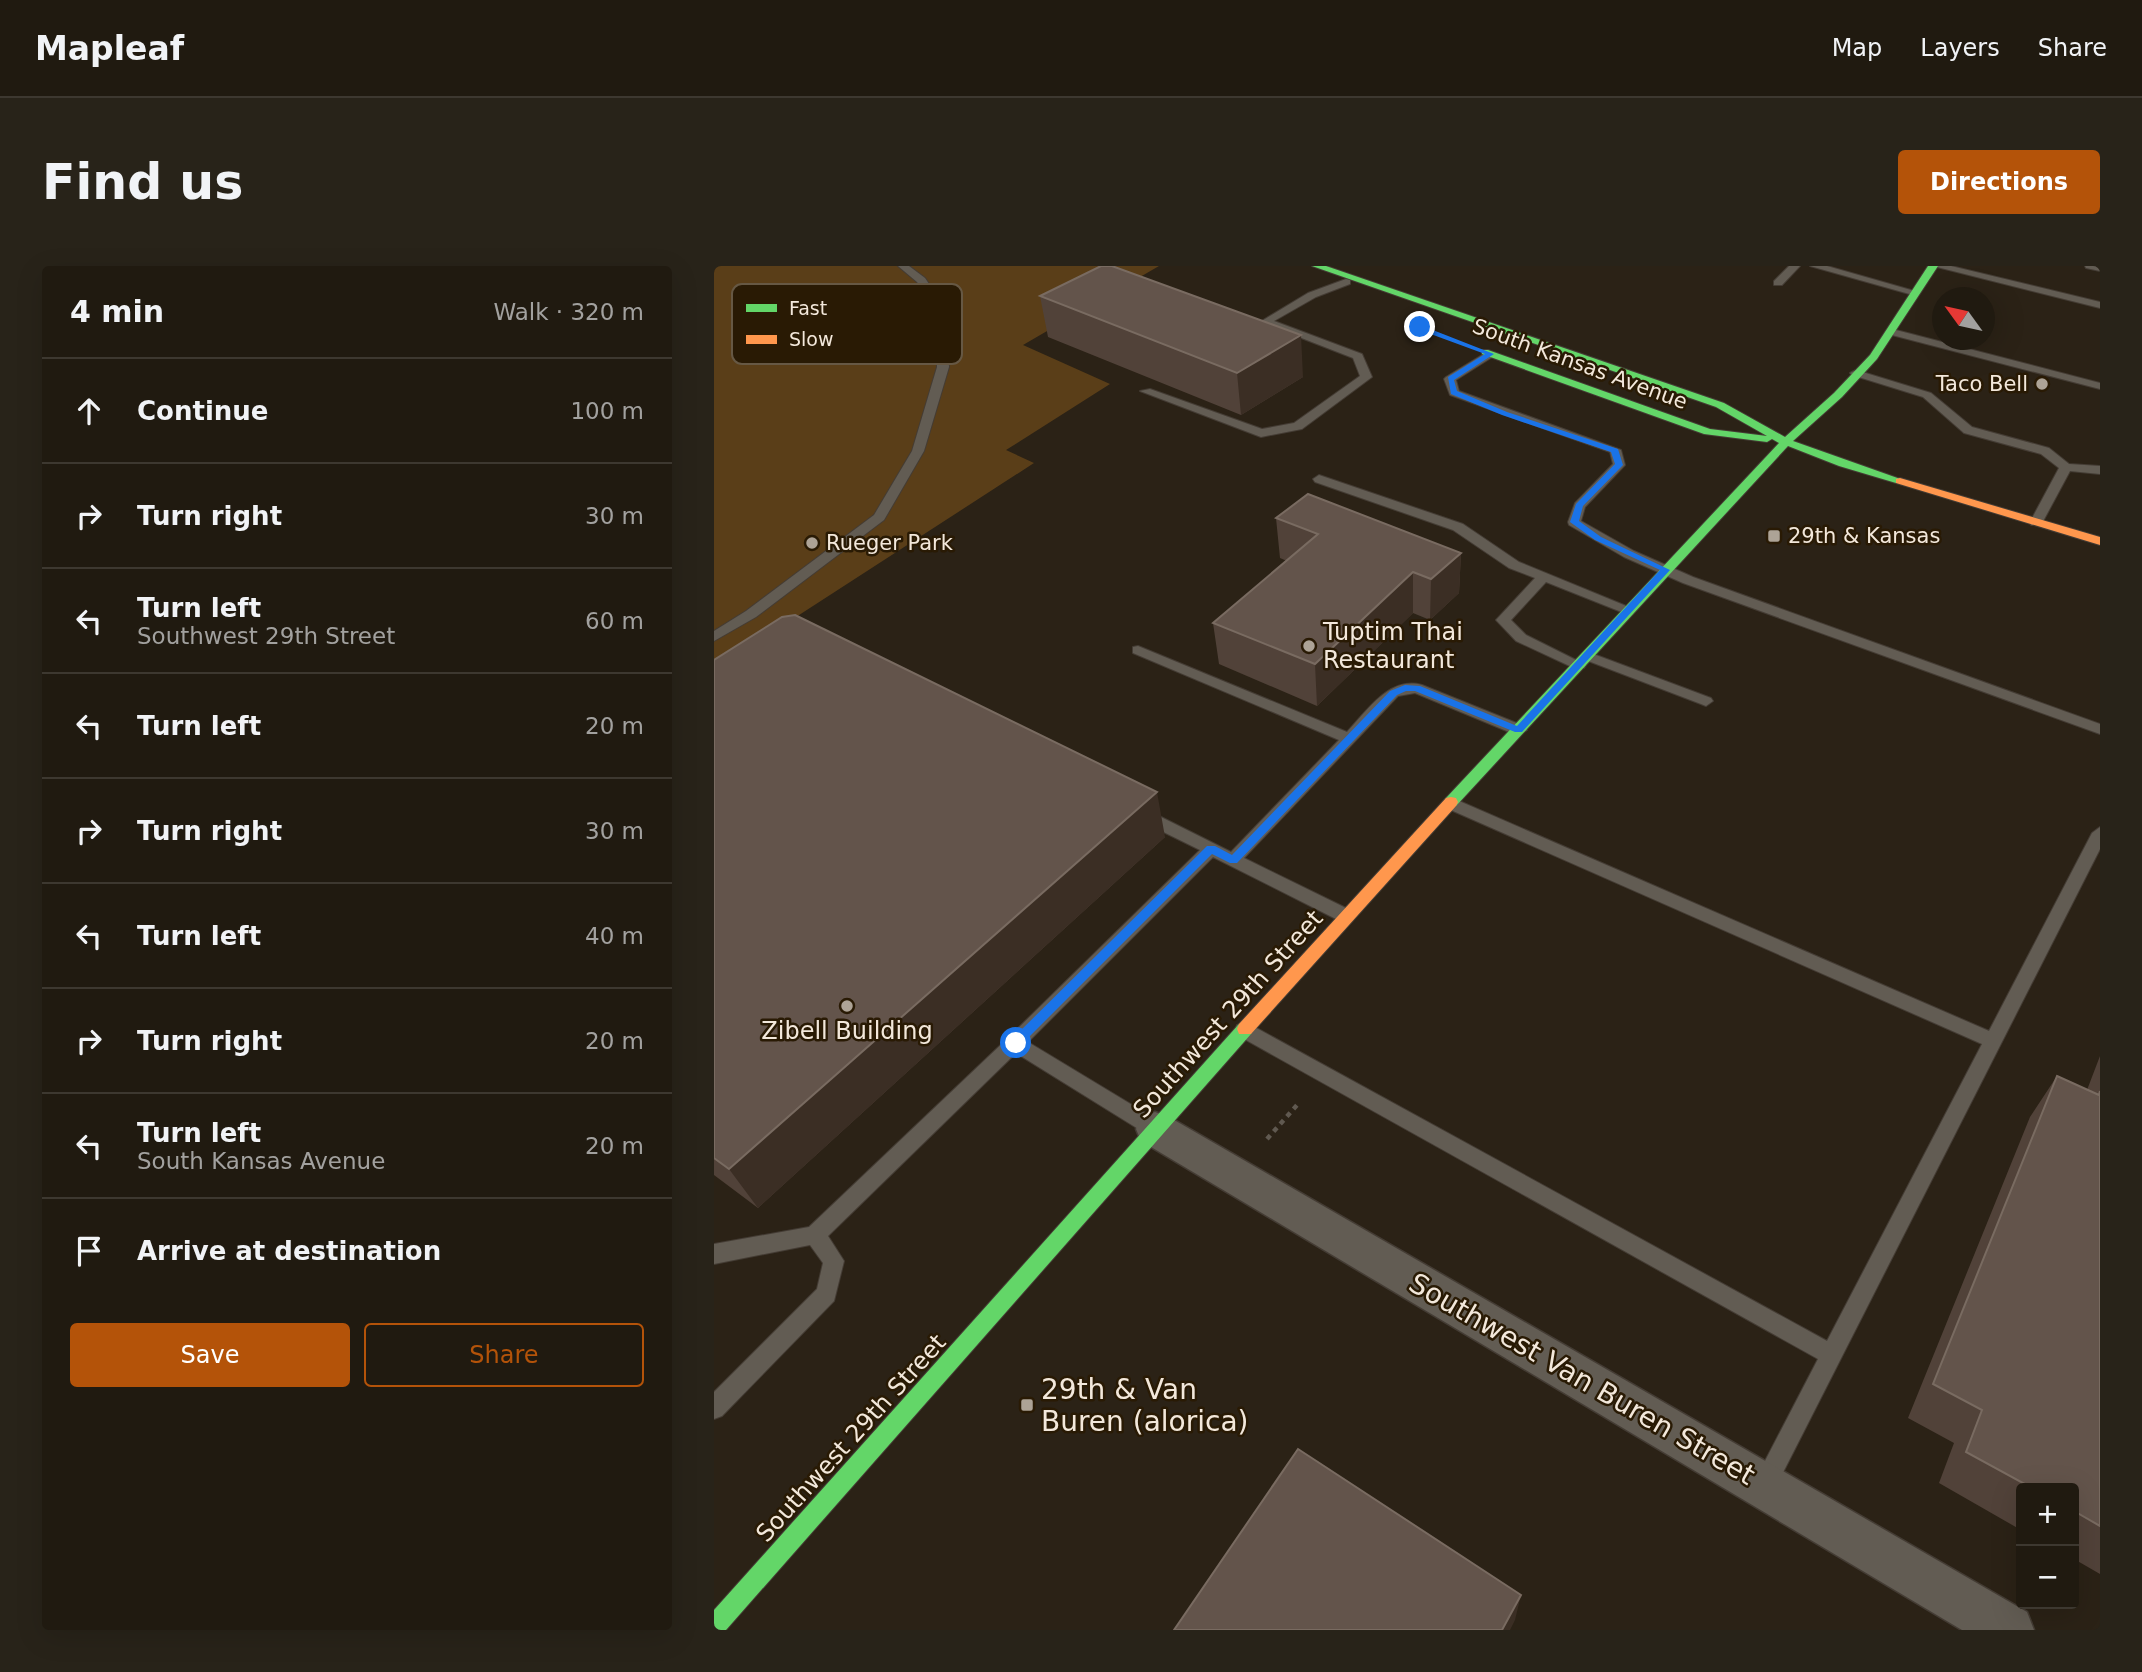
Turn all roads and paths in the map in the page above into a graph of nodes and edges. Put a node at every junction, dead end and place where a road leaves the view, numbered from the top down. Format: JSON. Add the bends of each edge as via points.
{"nodes":[{"id":1,"x":903,"y":266,"type":"edge"},
{"id":2,"x":1317,"y":266,"type":"edge"},
{"id":3,"x":1795,"y":266,"type":"edge"},
{"id":4,"x":1815,"y":266,"type":"edge"},
{"id":5,"x":1936,"y":266,"type":"edge"},
{"id":6,"x":2090,"y":266,"type":"edge"},
{"id":7,"x":2100,"y":268,"type":"edge"},
{"id":8,"x":1340,"y":278,"type":"junction"},
{"id":9,"x":1778,"y":283,"type":"dead end"},
{"id":10,"x":924,"y":284,"type":"edge"},
{"id":11,"x":1913,"y":292,"type":"junction"},
{"id":12,"x":1376,"y":303,"type":"dead end"},
{"id":13,"x":2100,"y":305,"type":"edge"},
{"id":14,"x":1252,"y":318,"type":"edge"},
{"id":15,"x":1265,"y":322,"type":"junction"},
{"id":16,"x":1892,"y":332,"type":"junction"},
{"id":17,"x":1471,"y":347,"type":"dead end"},
{"id":18,"x":1491,"y":354,"type":"junction"},
{"id":19,"x":943,"y":364,"type":"edge"},
{"id":20,"x":1856,"y":373,"type":"junction"},
{"id":21,"x":2100,"y":386,"type":"edge"},
{"id":22,"x":1146,"y":391,"type":"dead end"},
{"id":23,"x":1786,"y":442,"type":"junction"},
{"id":24,"x":2066,"y":467,"type":"junction"},
{"id":25,"x":2100,"y":470,"type":"edge"},
{"id":26,"x":1319,"y":479,"type":"dead end"},
{"id":27,"x":2036,"y":522,"type":"junction"},
{"id":28,"x":2100,"y":541,"type":"edge"},
{"id":29,"x":1666,"y":570,"type":"junction"},
{"id":30,"x":1544,"y":577,"type":"junction"},
{"id":31,"x":1629,"y":610,"type":"junction"},
{"id":32,"x":714,"y":637,"type":"edge"},
{"id":33,"x":1138,"y":650,"type":"dead end"},
{"id":34,"x":1583,"y":660,"type":"junction"},
{"id":35,"x":1706,"y":701,"type":"dead end"},
{"id":36,"x":2100,"y":729,"type":"edge"},
{"id":37,"x":1519,"y":730,"type":"junction"},
{"id":38,"x":1349,"y":740,"type":"junction"},
{"id":39,"x":1450,"y":803,"type":"junction"},
{"id":40,"x":1125,"y":806,"type":"edge"},
{"id":41,"x":2100,"y":833,"type":"edge"},
{"id":42,"x":1211,"y":849,"type":"junction"},
{"id":43,"x":1233,"y":860,"type":"junction"},
{"id":44,"x":1346,"y":916,"type":"junction"},
{"id":45,"x":1244,"y":1030,"type":"junction"},
{"id":46,"x":1993,"y":1041,"type":"junction"},
{"id":47,"x":1016,"y":1043,"type":"junction"},
{"id":48,"x":1298,"y":1104,"type":"dead end"},
{"id":49,"x":1155,"y":1129,"type":"junction"},
{"id":50,"x":1267,"y":1139,"type":"dead end"},
{"id":51,"x":815,"y":1234,"type":"junction"},
{"id":52,"x":714,"y":1254,"type":"edge"},
{"id":53,"x":1831,"y":1355,"type":"junction"},
{"id":54,"x":714,"y":1408,"type":"edge"},
{"id":55,"x":1764,"y":1486,"type":"junction"},
{"id":56,"x":714,"y":1627,"type":"edge"},
{"id":57,"x":2009,"y":1630,"type":"edge"}],
"edges":[{"from":1,"to":10,"type":"lane"},
{"from":2,"to":8,"type":"main road","name":"South Kansas Avenue"},
{"from":3,"to":9,"type":"lane"},
{"from":4,"to":11,"type":"lane"},
{"from":5,"to":11,"type":"main road","name":"Southwest 29th Street"},
{"from":5,"to":13,"type":"lane"},
{"from":6,"to":7,"type":"lane"},
{"from":8,"to":12,"type":"main road","name":"South Kansas Avenue"},
{"from":8,"to":15,"type":"lane"},
{"from":8,"to":23,"type":"main road","name":"South Kansas Avenue","via":[[1396,291],[1720,405]]},
{"from":11,"to":16,"type":"main road","name":"Southwest 29th Street"},
{"from":14,"to":15,"type":"lane"},
{"from":15,"to":22,"type":"lane","via":[[1358,356],[1366,377],[1298,426],[1261,433]]},
{"from":16,"to":20,"type":"main road","name":"Southwest 29th Street"},
{"from":16,"to":21,"type":"lane"},
{"from":17,"to":18,"type":"main road","name":"South Kansas Avenue"},
{"from":18,"to":23,"type":"main road","name":"South Kansas Avenue","via":[[1708,432]]},
{"from":18,"to":29,"type":"lane","via":[[1450,379],[1454,393],[1615,450],[1619,465],[1579,506],[1574,522]]},
{"from":19,"to":32,"type":"lane","via":[[918,451],[879,517]]},
{"from":20,"to":23,"type":"main road","name":"Southwest 29th Street","via":[[1828,406]]},
{"from":20,"to":24,"type":"lane","via":[[1927,395],[1968,430],[2045,451]]},
{"from":23,"to":27,"type":"main road","name":"South Kansas Avenue","via":[[1843,464]]},
{"from":23,"to":29,"type":"main road","name":"Southwest 29th Street"},
{"from":24,"to":25,"type":"lane"},
{"from":24,"to":27,"type":"lane"},
{"from":26,"to":30,"type":"lane","via":[[1458,527],[1514,565]]},
{"from":27,"to":28,"type":"main road","name":"South Kansas Avenue"},
{"from":29,"to":31,"type":"main road","name":"Southwest 29th Street"},
{"from":29,"to":36,"type":"lane"},
{"from":30,"to":31,"type":"lane"},
{"from":30,"to":34,"type":"lane","via":[[1503,620],[1521,639]]},
{"from":31,"to":34,"type":"main road","name":"Southwest 29th Street"},
{"from":33,"to":38,"type":"lane"},
{"from":34,"to":35,"type":"lane"},
{"from":34,"to":37,"type":"main road","name":"Southwest 29th Street"},
{"from":37,"to":38,"type":"lane","via":[[1417,688],[1405,688],[1393,693]]},
{"from":37,"to":39,"type":"main road","name":"Southwest 29th Street"},
{"from":38,"to":43,"type":"lane"},
{"from":39,"to":44,"type":"main road","name":"Southwest 29th Street"},
{"from":39,"to":46,"type":"lane"},
{"from":40,"to":42,"type":"lane"},
{"from":41,"to":46,"type":"lane"},
{"from":42,"to":43,"type":"lane"},
{"from":42,"to":47,"type":"lane"},
{"from":43,"to":44,"type":"lane"},
{"from":44,"to":45,"type":"main road","name":"Southwest 29th Street"},
{"from":45,"to":49,"type":"main road","name":"Southwest 29th Street"},
{"from":45,"to":53,"type":"lane"},
{"from":46,"to":53,"type":"lane"},
{"from":47,"to":49,"type":"lane"},
{"from":47,"to":51,"type":"lane"},
{"from":48,"to":50,"type":"path"},
{"from":49,"to":55,"type":"street","name":"Southwest Van Buren Street"},
{"from":49,"to":56,"type":"main road","name":"Southwest 29th Street"},
{"from":51,"to":52,"type":"lane"},
{"from":51,"to":54,"type":"lane","via":[[834,1261],[826,1294]]},
{"from":53,"to":55,"type":"lane"},
{"from":55,"to":57,"type":"street","name":"Southwest Van Buren Street"}]}
